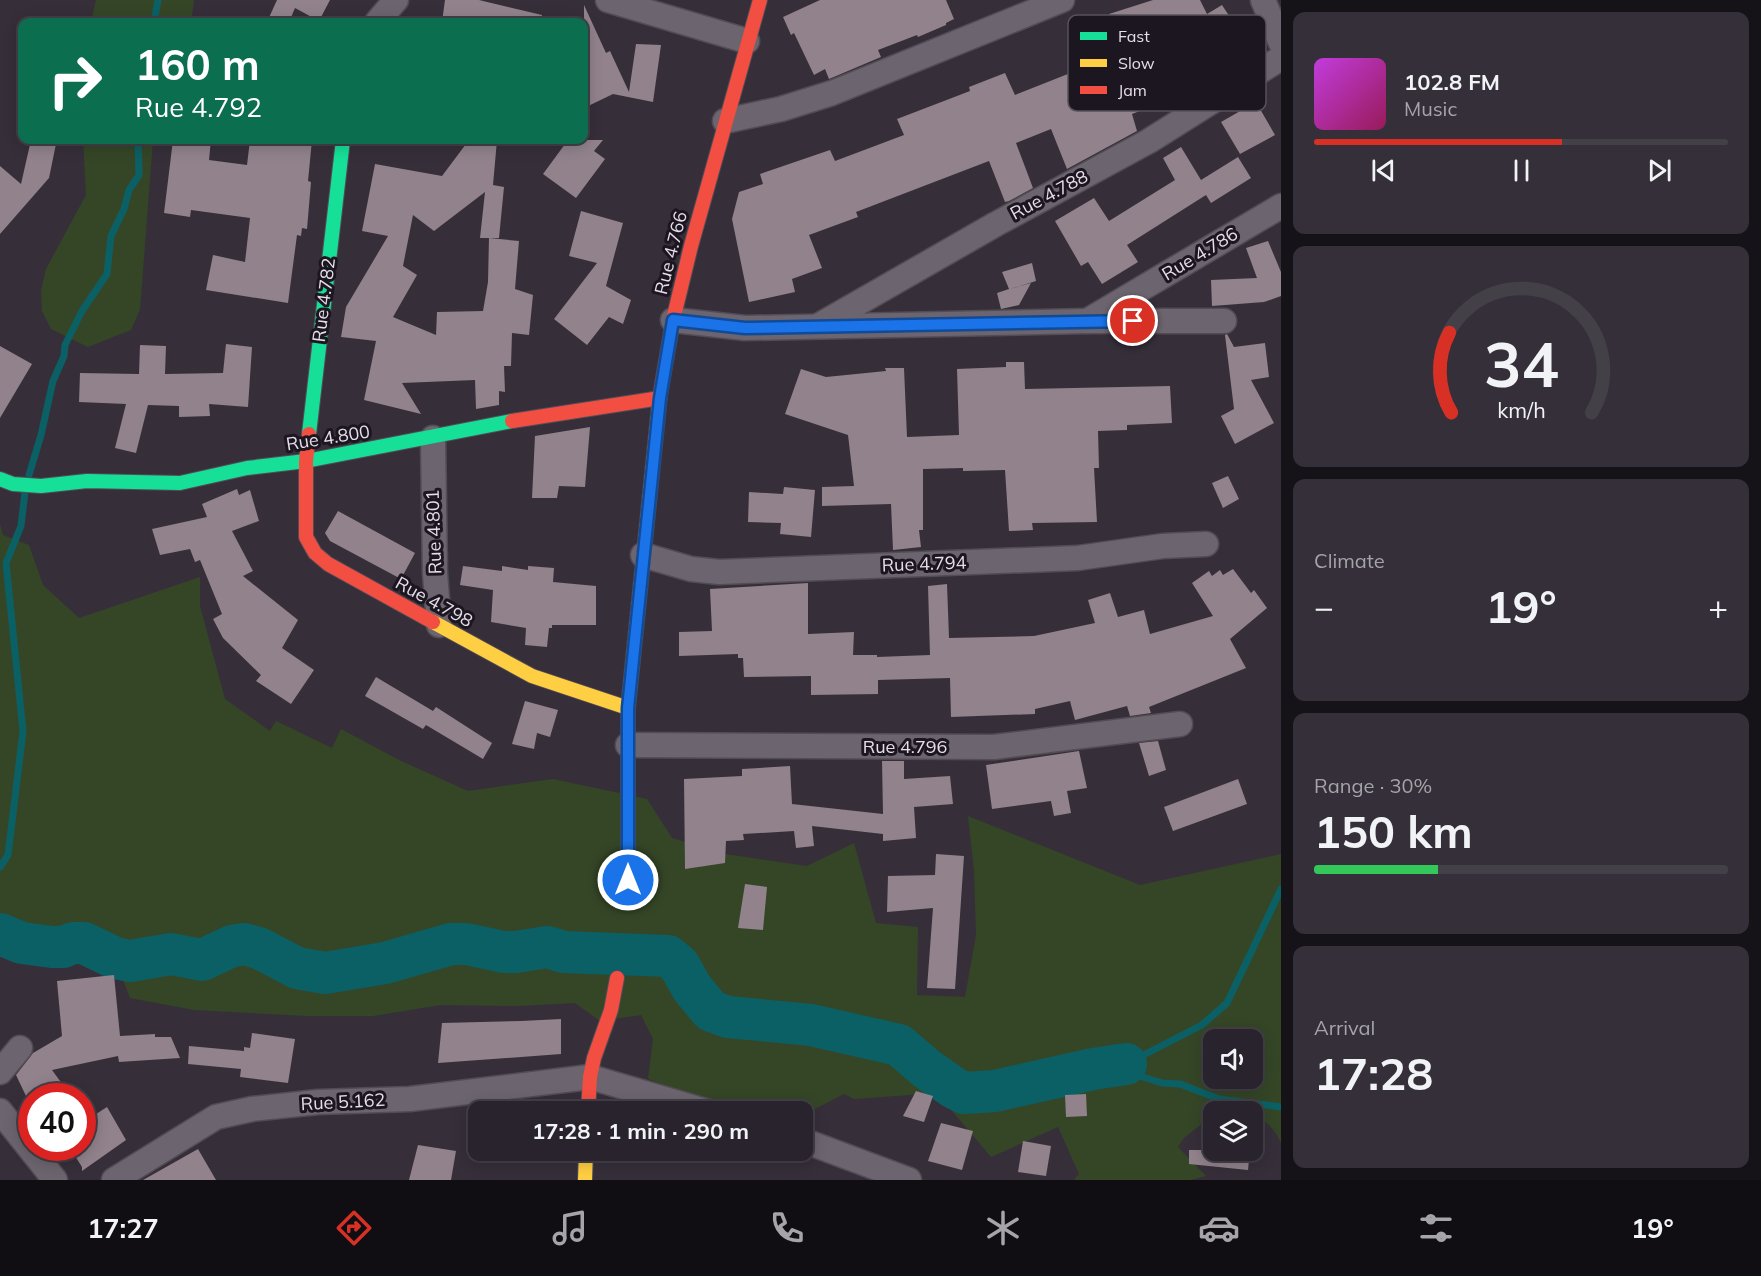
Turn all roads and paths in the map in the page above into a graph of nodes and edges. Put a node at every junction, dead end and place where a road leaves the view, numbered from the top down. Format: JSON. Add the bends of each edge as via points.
{"nodes":[{"id":1,"x":396,"y":0,"type":"edge"},
{"id":2,"x":608,"y":0,"type":"edge"},
{"id":3,"x":760,"y":0,"type":"edge"},
{"id":4,"x":1062,"y":0,"type":"edge"},
{"id":5,"x":1263,"y":0,"type":"edge"},
{"id":6,"x":380,"y":18,"type":"edge"},
{"id":7,"x":747,"y":41,"type":"junction"},
{"id":8,"x":1281,"y":43,"type":"edge"},
{"id":9,"x":1281,"y":58,"type":"edge"},
{"id":10,"x":1266,"y":67,"type":"edge"},
{"id":11,"x":1197,"y":111,"type":"edge"},
{"id":12,"x":725,"y":121,"type":"junction"},
{"id":13,"x":343,"y":144,"type":"edge"},
{"id":14,"x":1281,"y":206,"type":"edge"},
{"id":15,"x":673,"y":320,"type":"junction"},
{"id":16,"x":1088,"y":321,"type":"junction"},
{"id":17,"x":1224,"y":321,"type":"dead end"},
{"id":18,"x":815,"y":328,"type":"junction"},
{"id":19,"x":660,"y":398,"type":"junction"},
{"id":20,"x":433,"y":438,"type":"junction"},
{"id":21,"x":306,"y":461,"type":"junction"},
{"id":22,"x":6,"y":482,"type":"edge"},
{"id":23,"x":1206,"y":544,"type":"dead end"},
{"id":24,"x":643,"y":555,"type":"junction"},
{"id":25,"x":439,"y":625,"type":"junction"},
{"id":26,"x":628,"y":708,"type":"junction"},
{"id":27,"x":1180,"y":724,"type":"dead end"},
{"id":28,"x":628,"y":745,"type":"junction"},
{"id":29,"x":628,"y":880,"type":"dead end"},
{"id":30,"x":617,"y":978,"type":"dead end"},
{"id":31,"x":20,"y":1048,"type":"dead end"},
{"id":32,"x":0,"y":1072,"type":"edge"},
{"id":33,"x":590,"y":1077,"type":"junction"},
{"id":34,"x":589,"y":1101,"type":"edge"},
{"id":35,"x":672,"y":1101,"type":"edge"},
{"id":36,"x":0,"y":1111,"type":"edge"},
{"id":37,"x":813,"y":1144,"type":"edge"},
{"id":38,"x":586,"y":1161,"type":"edge"},
{"id":39,"x":119,"y":1179,"type":"edge"},
{"id":40,"x":55,"y":1180,"type":"edge"},
{"id":41,"x":585,"y":1180,"type":"edge"},
{"id":42,"x":909,"y":1180,"type":"edge"}],
"edges":[{"from":1,"to":6,"type":"street"},
{"from":2,"to":7,"type":"street"},
{"from":3,"to":7,"type":"street","name":"Rue 4.766"},
{"from":4,"to":12,"type":"street","via":[[832,93]]},
{"from":5,"to":8,"type":"street"},
{"from":7,"to":12,"type":"street","name":"Rue 4.766"},
{"from":9,"to":10,"type":"street","name":"Rue 4.788"},
{"from":11,"to":18,"type":"street","name":"Rue 4.788"},
{"from":12,"to":15,"type":"street","name":"Rue 4.766"},
{"from":13,"to":21,"type":"street","name":"Rue 4.782"},
{"from":14,"to":16,"type":"street","name":"Rue 4.786"},
{"from":15,"to":18,"type":"street","via":[[745,328]]},
{"from":15,"to":19,"type":"street","name":"Rue 4.766"},
{"from":16,"to":17,"type":"street"},
{"from":16,"to":18,"type":"street"},
{"from":19,"to":20,"type":"street","name":"Rue 4.800","via":[[545,415]]},
{"from":19,"to":24,"type":"street","name":"Rue 4.766"},
{"from":20,"to":21,"type":"street","name":"Rue 4.800"},
{"from":20,"to":25,"type":"street","name":"Rue 4.801"},
{"from":21,"to":22,"type":"street","name":"Rue 4.800","via":[[247,468],[180,483],[87,481],[41,486]]},
{"from":21,"to":25,"type":"street","name":"Rue 4.798","via":[[306,537],[315,554]]},
{"from":23,"to":24,"type":"street","name":"Rue 4.794","via":[[1078,558],[718,572],[690,569]]},
{"from":24,"to":26,"type":"street","name":"Rue 4.766"},
{"from":25,"to":26,"type":"street","name":"Rue 4.798","via":[[532,676]]},
{"from":26,"to":28,"type":"street","name":"Rue 4.766"},
{"from":27,"to":28,"type":"street","name":"Rue 4.796","via":[[994,747]]},
{"from":28,"to":29,"type":"street","name":"Rue 4.766"},
{"from":30,"to":33,"type":"street"},
{"from":31,"to":32,"type":"street"},
{"from":33,"to":34,"type":"street"},
{"from":33,"to":35,"type":"street"},
{"from":33,"to":39,"type":"street","name":"Rue 5.162","via":[[410,1099],[252,1109],[216,1117]]},
{"from":36,"to":40,"type":"street"},
{"from":37,"to":42,"type":"street"},
{"from":38,"to":41,"type":"street"}]}
